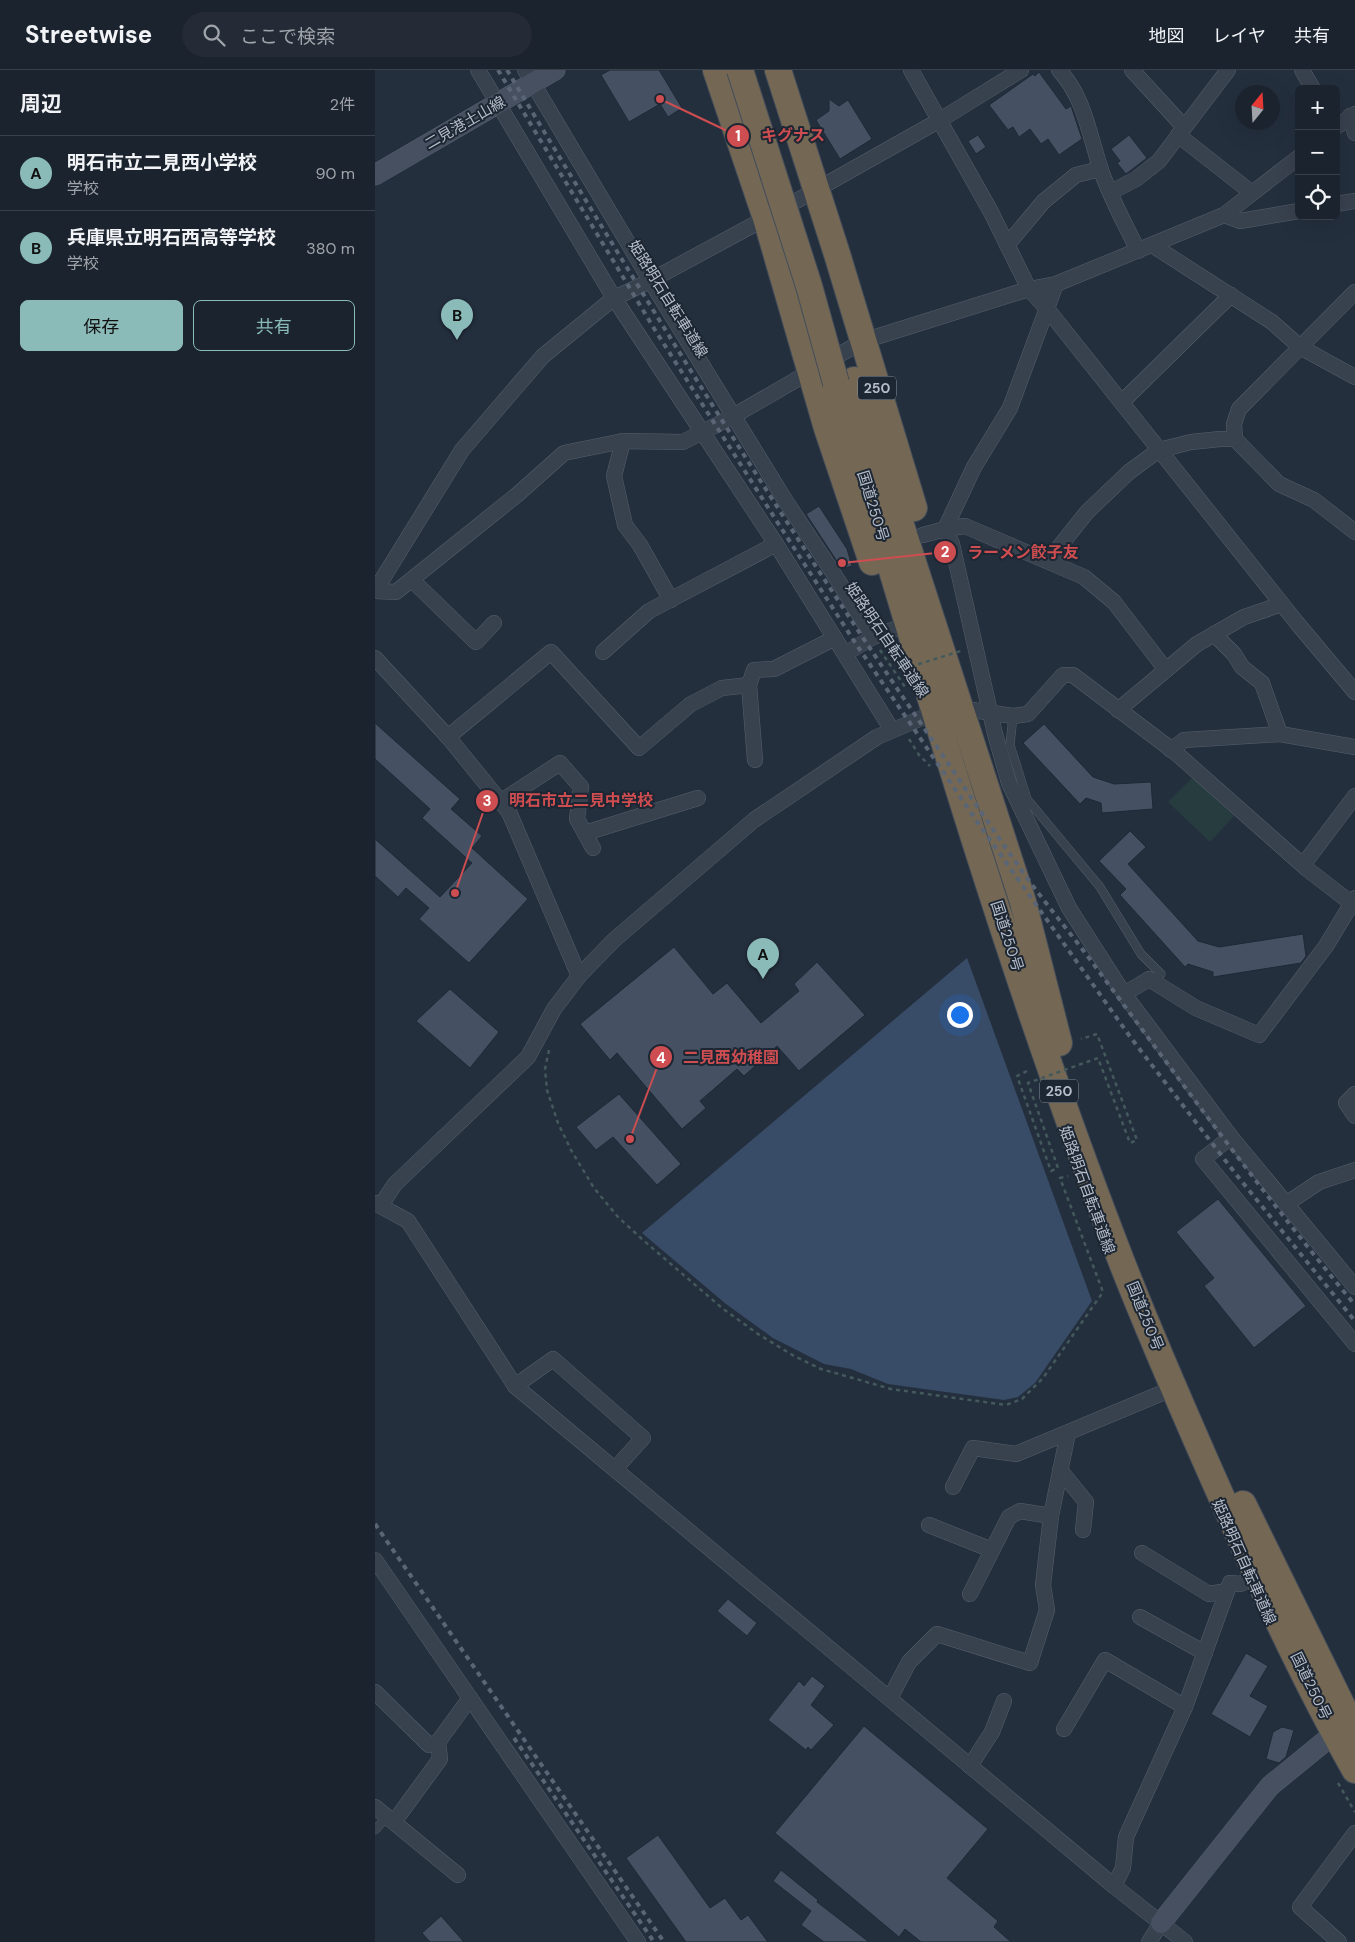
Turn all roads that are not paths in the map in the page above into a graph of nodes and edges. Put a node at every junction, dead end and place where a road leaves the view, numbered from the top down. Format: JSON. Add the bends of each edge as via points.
{"nodes":[{"id":1,"x":478,"y":70,"type":"edge"},
{"id":2,"x":555,"y":70,"type":"edge"},
{"id":3,"x":715,"y":70,"type":"edge"},
{"id":4,"x":740,"y":70,"type":"edge"},
{"id":5,"x":757,"y":70,"type":"edge"},
{"id":6,"x":778,"y":70,"type":"edge"},
{"id":7,"x":911,"y":70,"type":"edge"},
{"id":8,"x":1021,"y":70,"type":"edge"},
{"id":9,"x":1059,"y":70,"type":"edge"},
{"id":10,"x":1132,"y":70,"type":"edge"},
{"id":11,"x":1228,"y":70,"type":"edge"},
{"id":12,"x":1302,"y":70,"type":"edge"},
{"id":13,"x":529,"y":76,"type":"edge"},
{"id":14,"x":1311,"y":85,"type":"edge"},
{"id":15,"x":498,"y":103,"type":"junction"},
{"id":16,"x":1353,"y":115,"type":"edge"},
{"id":17,"x":940,"y":120,"type":"junction"},
{"id":18,"x":1340,"y":124,"type":"edge"},
{"id":19,"x":1181,"y":131,"type":"junction"},
{"id":20,"x":1355,"y":133,"type":"edge"},
{"id":21,"x":1295,"y":160,"type":"edge"},
{"id":22,"x":1100,"y":169,"type":"junction"},
{"id":23,"x":375,"y":175,"type":"edge"},
{"id":24,"x":815,"y":190,"type":"junction"},
{"id":25,"x":1111,"y":192,"type":"junction"},
{"id":26,"x":1252,"y":193,"type":"junction"},
{"id":27,"x":1355,"y":201,"type":"edge"},
{"id":28,"x":1340,"y":203,"type":"edge"},
{"id":29,"x":1295,"y":212,"type":"edge"},
{"id":30,"x":1224,"y":215,"type":"junction"},
{"id":31,"x":766,"y":218,"type":"junction"},
{"id":32,"x":1007,"y":245,"type":"junction"},
{"id":33,"x":1152,"y":245,"type":"junction"},
{"id":34,"x":1138,"y":251,"type":"junction"},
{"id":35,"x":650,"y":280,"type":"junction"},
{"id":36,"x":1056,"y":284,"type":"junction"},
{"id":37,"x":1029,"y":290,"type":"junction"},
{"id":38,"x":1355,"y":292,"type":"edge"},
{"id":39,"x":1231,"y":295,"type":"junction"},
{"id":40,"x":614,"y":298,"type":"junction"},
{"id":41,"x":1048,"y":310,"type":"junction"},
{"id":42,"x":863,"y":341,"type":"junction"},
{"id":43,"x":1300,"y":347,"type":"junction"},
{"id":44,"x":811,"y":372,"type":"junction"},
{"id":45,"x":1355,"y":377,"type":"edge"},
{"id":46,"x":845,"y":382,"type":"junction"},
{"id":47,"x":1121,"y":402,"type":"junction"},
{"id":48,"x":733,"y":416,"type":"junction"},
{"id":49,"x":703,"y":432,"type":"junction"},
{"id":50,"x":1235,"y":439,"type":"junction"},
{"id":51,"x":623,"y":441,"type":"junction"},
{"id":52,"x":1159,"y":450,"type":"junction"},
{"id":53,"x":934,"y":532,"type":"junction"},
{"id":54,"x":1355,"y":532,"type":"edge"},
{"id":55,"x":776,"y":544,"type":"junction"},
{"id":56,"x":1049,"y":561,"type":"junction"},
{"id":57,"x":412,"y":580,"type":"junction"},
{"id":58,"x":375,"y":591,"type":"edge"},
{"id":59,"x":671,"y":600,"type":"junction"},
{"id":60,"x":1282,"y":604,"type":"junction"},
{"id":61,"x":494,"y":623,"type":"dead end"},
{"id":62,"x":1214,"y":634,"type":"junction"},
{"id":63,"x":835,"y":638,"type":"junction"},
{"id":64,"x":883,"y":638,"type":"junction"},
{"id":65,"x":603,"y":652,"type":"dead end"},
{"id":66,"x":845,"y":654,"type":"junction"},
{"id":67,"x":375,"y":658,"type":"edge"},
{"id":68,"x":912,"y":667,"type":"junction"},
{"id":69,"x":1166,"y":670,"type":"junction"},
{"id":70,"x":749,"y":685,"type":"junction"},
{"id":71,"x":1355,"y":690,"type":"edge"},
{"id":72,"x":1118,"y":710,"type":"junction"},
{"id":73,"x":990,"y":713,"type":"junction"},
{"id":74,"x":940,"y":714,"type":"junction"},
{"id":75,"x":1013,"y":716,"type":"junction"},
{"id":76,"x":893,"y":730,"type":"junction"},
{"id":77,"x":1281,"y":734,"type":"junction"},
{"id":78,"x":448,"y":737,"type":"junction"},
{"id":79,"x":1355,"y":747,"type":"edge"},
{"id":80,"x":1171,"y":750,"type":"junction"},
{"id":81,"x":755,"y":760,"type":"dead end"},
{"id":82,"x":1355,"y":796,"type":"edge"},
{"id":83,"x":698,"y":798,"type":"dead end"},
{"id":84,"x":500,"y":802,"type":"junction"},
{"id":85,"x":585,"y":833,"type":"junction"},
{"id":86,"x":593,"y":848,"type":"dead end"},
{"id":87,"x":1303,"y":865,"type":"junction"},
{"id":88,"x":1354,"y":902,"type":"edge"},
{"id":89,"x":1161,"y":974,"type":"dead end"},
{"id":90,"x":579,"y":976,"type":"junction"},
{"id":91,"x":1124,"y":994,"type":"junction"},
{"id":92,"x":1355,"y":1094,"type":"edge"},
{"id":93,"x":1355,"y":1116,"type":"edge"},
{"id":94,"x":1231,"y":1137,"type":"junction"},
{"id":95,"x":1355,"y":1170,"type":"edge"},
{"id":96,"x":378,"y":1204,"type":"edge"},
{"id":97,"x":1286,"y":1204,"type":"junction"},
{"id":98,"x":1352,"y":1277,"type":"edge"},
{"id":99,"x":1355,"y":1344,"type":"edge"},
{"id":100,"x":515,"y":1386,"type":"junction"},
{"id":101,"x":1174,"y":1388,"type":"junction"},
{"id":102,"x":1068,"y":1433,"type":"junction"},
{"id":103,"x":615,"y":1469,"type":"junction"},
{"id":104,"x":1060,"y":1470,"type":"junction"},
{"id":105,"x":953,"y":1487,"type":"dead end"},
{"id":106,"x":1051,"y":1516,"type":"junction"},
{"id":107,"x":929,"y":1525,"type":"dead end"},
{"id":108,"x":1083,"y":1530,"type":"dead end"},
{"id":109,"x":992,"y":1550,"type":"junction"},
{"id":110,"x":1141,"y":1553,"type":"dead end"},
{"id":111,"x":375,"y":1560,"type":"edge"},
{"id":112,"x":1256,"y":1575,"type":"junction"},
{"id":113,"x":1227,"y":1591,"type":"junction"},
{"id":114,"x":970,"y":1594,"type":"dead end"},
{"id":115,"x":1139,"y":1617,"type":"dead end"},
{"id":116,"x":1205,"y":1653,"type":"junction"},
{"id":117,"x":375,"y":1692,"type":"edge"},
{"id":118,"x":470,"y":1698,"type":"junction"},
{"id":119,"x":890,"y":1698,"type":"junction"},
{"id":120,"x":1004,"y":1701,"type":"dead end"},
{"id":121,"x":1185,"y":1707,"type":"junction"},
{"id":122,"x":1349,"y":1726,"type":"edge"},
{"id":123,"x":1064,"y":1730,"type":"dead end"},
{"id":124,"x":437,"y":1742,"type":"junction"},
{"id":125,"x":970,"y":1766,"type":"junction"},
{"id":126,"x":1346,"y":1775,"type":"edge"},
{"id":127,"x":375,"y":1807,"type":"edge"},
{"id":128,"x":390,"y":1820,"type":"junction"},
{"id":129,"x":375,"y":1830,"type":"edge"},
{"id":130,"x":1355,"y":1833,"type":"edge"},
{"id":131,"x":458,"y":1875,"type":"dead end"},
{"id":132,"x":1114,"y":1886,"type":"junction"},
{"id":133,"x":1161,"y":1923,"type":"junction"},
{"id":134,"x":638,"y":1942,"type":"edge"},
{"id":135,"x":1149,"y":1942,"type":"edge"},
{"id":136,"x":1185,"y":1942,"type":"edge"},
{"id":137,"x":1339,"y":1942,"type":"edge"}],
"edges":[{"from":1,"to":15,"type":"street"},
{"from":2,"to":13,"type":"street","name":"二見港土山線"},
{"from":3,"to":31,"type":"highway","number":"250"},
{"from":4,"to":46,"type":"highway","name":"国道250号","number":"250","bridge":true,"via":[[809,286]]},
{"from":5,"to":46,"type":"highway","name":"国道250号","number":"250"},
{"from":6,"to":24,"type":"highway","number":"250"},
{"from":7,"to":17,"type":"street"},
{"from":8,"to":17,"type":"street"},
{"from":9,"to":22,"type":"street","via":[[1084,112]]},
{"from":10,"to":19,"type":"street"},
{"from":11,"to":19,"type":"street"},
{"from":12,"to":14,"type":"street"},
{"from":13,"to":15,"type":"street","name":"二見港土山線"},
{"from":13,"to":35,"type":"street"},
{"from":15,"to":23,"type":"street","name":"二見港土山線"},
{"from":15,"to":40,"type":"street"},
{"from":16,"to":18,"type":"street"},
{"from":16,"to":20,"type":"street"},
{"from":17,"to":24,"type":"street"},
{"from":17,"to":32,"type":"street"},
{"from":19,"to":25,"type":"street","via":[[1159,161],[1136,179]]},
{"from":19,"to":26,"type":"street"},
{"from":21,"to":26,"type":"street"},
{"from":22,"to":25,"type":"street"},
{"from":22,"to":32,"type":"street","via":[[1077,175],[1045,201]]},
{"from":24,"to":31,"type":"street"},
{"from":24,"to":42,"type":"highway","number":"250"},
{"from":25,"to":34,"type":"street"},
{"from":26,"to":30,"type":"street"},
{"from":27,"to":28,"type":"street"},
{"from":29,"to":30,"type":"street","via":[[1240,222]]},
{"from":30,"to":33,"type":"street"},
{"from":31,"to":35,"type":"street"},
{"from":31,"to":44,"type":"highway","number":"250"},
{"from":32,"to":37,"type":"street"},
{"from":33,"to":34,"type":"street"},
{"from":33,"to":39,"type":"street"},
{"from":34,"to":36,"type":"street"},
{"from":35,"to":40,"type":"street"},
{"from":35,"to":48,"type":"street"},
{"from":36,"to":37,"type":"street"},
{"from":36,"to":41,"type":"street"},
{"from":37,"to":41,"type":"street"},
{"from":37,"to":42,"type":"street"},
{"from":38,"to":43,"type":"street"},
{"from":39,"to":43,"type":"street","via":[[1271,322]]},
{"from":39,"to":47,"type":"street"},
{"from":40,"to":49,"type":"street"},
{"from":40,"to":58,"type":"street","via":[[543,356],[463,450]]},
{"from":41,"to":47,"type":"street"},
{"from":41,"to":53,"type":"street","via":[[1010,408]]},
{"from":42,"to":44,"type":"street"},
{"from":42,"to":53,"type":"highway","number":"250"},
{"from":43,"to":45,"type":"street"},
{"from":43,"to":50,"type":"street","via":[[1239,409],[1234,424]]},
{"from":44,"to":48,"type":"street"},
{"from":44,"to":64,"type":"highway","number":"250","via":[[845,484]]},
{"from":46,"to":68,"type":"highway","name":"国道250号","number":"250"},
{"from":46,"to":74,"type":"highway","name":"国道250号","number":"250"},
{"from":47,"to":52,"type":"street"},
{"from":48,"to":49,"type":"street"},
{"from":48,"to":64,"type":"street","via":[[785,500]]},
{"from":49,"to":51,"type":"street","via":[[683,442]]},
{"from":49,"to":55,"type":"street"},
{"from":50,"to":52,"type":"street","via":[[1191,442]]},
{"from":50,"to":54,"type":"street","via":[[1279,484],[1314,500]]},
{"from":51,"to":57,"type":"street","via":[[564,453]]},
{"from":51,"to":59,"type":"street","via":[[614,476],[625,525]]},
{"from":52,"to":56,"type":"street","via":[[1129,472],[1087,512]]},
{"from":52,"to":60,"type":"street"},
{"from":53,"to":56,"type":"street","via":[[965,526]]},
{"from":53,"to":73,"type":"street","via":[[952,544]]},
{"from":53,"to":74,"type":"highway","number":"250","via":[[961,672]]},
{"from":55,"to":59,"type":"street"},
{"from":55,"to":63,"type":"street"},
{"from":56,"to":69,"type":"street","via":[[1084,578],[1114,602]]},
{"from":57,"to":58,"type":"street","via":[[396,592]]},
{"from":57,"to":61,"type":"street","via":[[475,642]]},
{"from":59,"to":65,"type":"street","via":[[649,611]]},
{"from":60,"to":62,"type":"street","via":[[1244,618]]},
{"from":60,"to":71,"type":"street"},
{"from":62,"to":69,"type":"street"},
{"from":62,"to":77,"type":"street","via":[[1262,683]]},
{"from":63,"to":66,"type":"street"},
{"from":63,"to":70,"type":"street","via":[[774,669],[754,670]]},
{"from":64,"to":66,"type":"street"},
{"from":64,"to":68,"type":"highway","number":"250","via":[[904,652]]},
{"from":66,"to":76,"type":"street"},
{"from":67,"to":78,"type":"street"},
{"from":68,"to":74,"type":"highway","name":"国道250号","number":"250"},
{"from":69,"to":72,"type":"street"},
{"from":70,"to":78,"type":"street","via":[[722,688],[691,704],[639,748],[551,652]]},
{"from":70,"to":81,"type":"street"},
{"from":72,"to":75,"type":"street","via":[[1073,676],[1063,675],[1028,714]]},
{"from":72,"to":80,"type":"street"},
{"from":73,"to":74,"type":"street"},
{"from":73,"to":75,"type":"street"},
{"from":73,"to":91,"type":"street","via":[[1009,783],[1026,821],[1069,908]]},
{"from":74,"to":76,"type":"street"},
{"from":74,"to":101,"type":"highway","name":"国道250号","number":"250","via":[[987,875],[1047,1057],[1114,1243]]},
{"from":74,"to":122,"type":"highway","name":"国道250号","number":"250","via":[[1023,902],[1061,1053],[1131,1245],[1233,1483]]},
{"from":75,"to":89,"type":"lane","via":[[1010,745],[1027,798],[1100,887],[1141,954]]},
{"from":76,"to":90,"type":"street","via":[[877,737],[755,820],[614,940]]},
{"from":77,"to":79,"type":"street"},
{"from":77,"to":80,"type":"street","via":[[1184,740]]},
{"from":78,"to":84,"type":"street"},
{"from":80,"to":87,"type":"street"},
{"from":82,"to":87,"type":"street"},
{"from":83,"to":85,"type":"street"},
{"from":84,"to":85,"type":"street","via":[[560,763],[581,787],[577,819]]},
{"from":84,"to":90,"type":"street","via":[[509,812]]},
{"from":85,"to":86,"type":"street"},
{"from":87,"to":88,"type":"street"},
{"from":88,"to":91,"type":"street","via":[[1326,946],[1259,1035],[1196,1008],[1149,979]]},
{"from":90,"to":96,"type":"street","via":[[554,1009],[527,1057]]},
{"from":91,"to":94,"type":"street"},
{"from":92,"to":93,"type":"street","via":[[1346,1103]]},
{"from":94,"to":97,"type":"street"},
{"from":94,"to":99,"type":"street","via":[[1203,1159]]},
{"from":95,"to":97,"type":"street","via":[[1319,1182]]},
{"from":96,"to":100,"type":"street","via":[[408,1221]]},
{"from":97,"to":98,"type":"street"},
{"from":100,"to":103,"type":"street"},
{"from":100,"to":103,"type":"street","via":[[553,1359],[643,1438]]},
{"from":101,"to":102,"type":"street"},
{"from":101,"to":112,"type":"highway","name":"国道250号","number":"250"},
{"from":102,"to":104,"type":"street"},
{"from":102,"to":105,"type":"street","via":[[1017,1454],[973,1448]]},
{"from":103,"to":119,"type":"street"},
{"from":104,"to":106,"type":"street"},
{"from":104,"to":108,"type":"street","via":[[1086,1502]]},
{"from":106,"to":109,"type":"street","via":[[1020,1511],[1009,1517]]},
{"from":106,"to":119,"type":"street","via":[[1043,1585],[1047,1610],[1030,1663],[937,1634],[909,1662]]},
{"from":107,"to":109,"type":"street"},
{"from":109,"to":114,"type":"street"},
{"from":110,"to":113,"type":"street","via":[[1209,1594]]},
{"from":111,"to":118,"type":"street"},
{"from":112,"to":113,"type":"street","via":[[1241,1584],[1230,1583]]},
{"from":112,"to":122,"type":"highway","name":"国道250号","number":"250"},
{"from":113,"to":116,"type":"street"},
{"from":115,"to":116,"type":"street"},
{"from":116,"to":121,"type":"street"},
{"from":117,"to":124,"type":"street","via":[[429,1745]]},
{"from":118,"to":124,"type":"street"},
{"from":118,"to":134,"type":"street"},
{"from":119,"to":125,"type":"street"},
{"from":120,"to":125,"type":"street","via":[[992,1732]]},
{"from":121,"to":123,"type":"street","via":[[1107,1656]]},
{"from":121,"to":132,"type":"street","via":[[1126,1837],[1123,1868]]},
{"from":122,"to":126,"type":"highway","name":"国道250号","number":"250"},
{"from":122,"to":133,"type":"street","via":[[1270,1786]]},
{"from":124,"to":128,"type":"street","via":[[440,1759]]},
{"from":125,"to":132,"type":"street"},
{"from":127,"to":128,"type":"street"},
{"from":128,"to":129,"type":"lane"},
{"from":128,"to":131,"type":"street"},
{"from":130,"to":137,"type":"street","via":[[1301,1907]]},
{"from":132,"to":133,"type":"street"},
{"from":133,"to":135,"type":"street"},
{"from":133,"to":136,"type":"street"}]}
